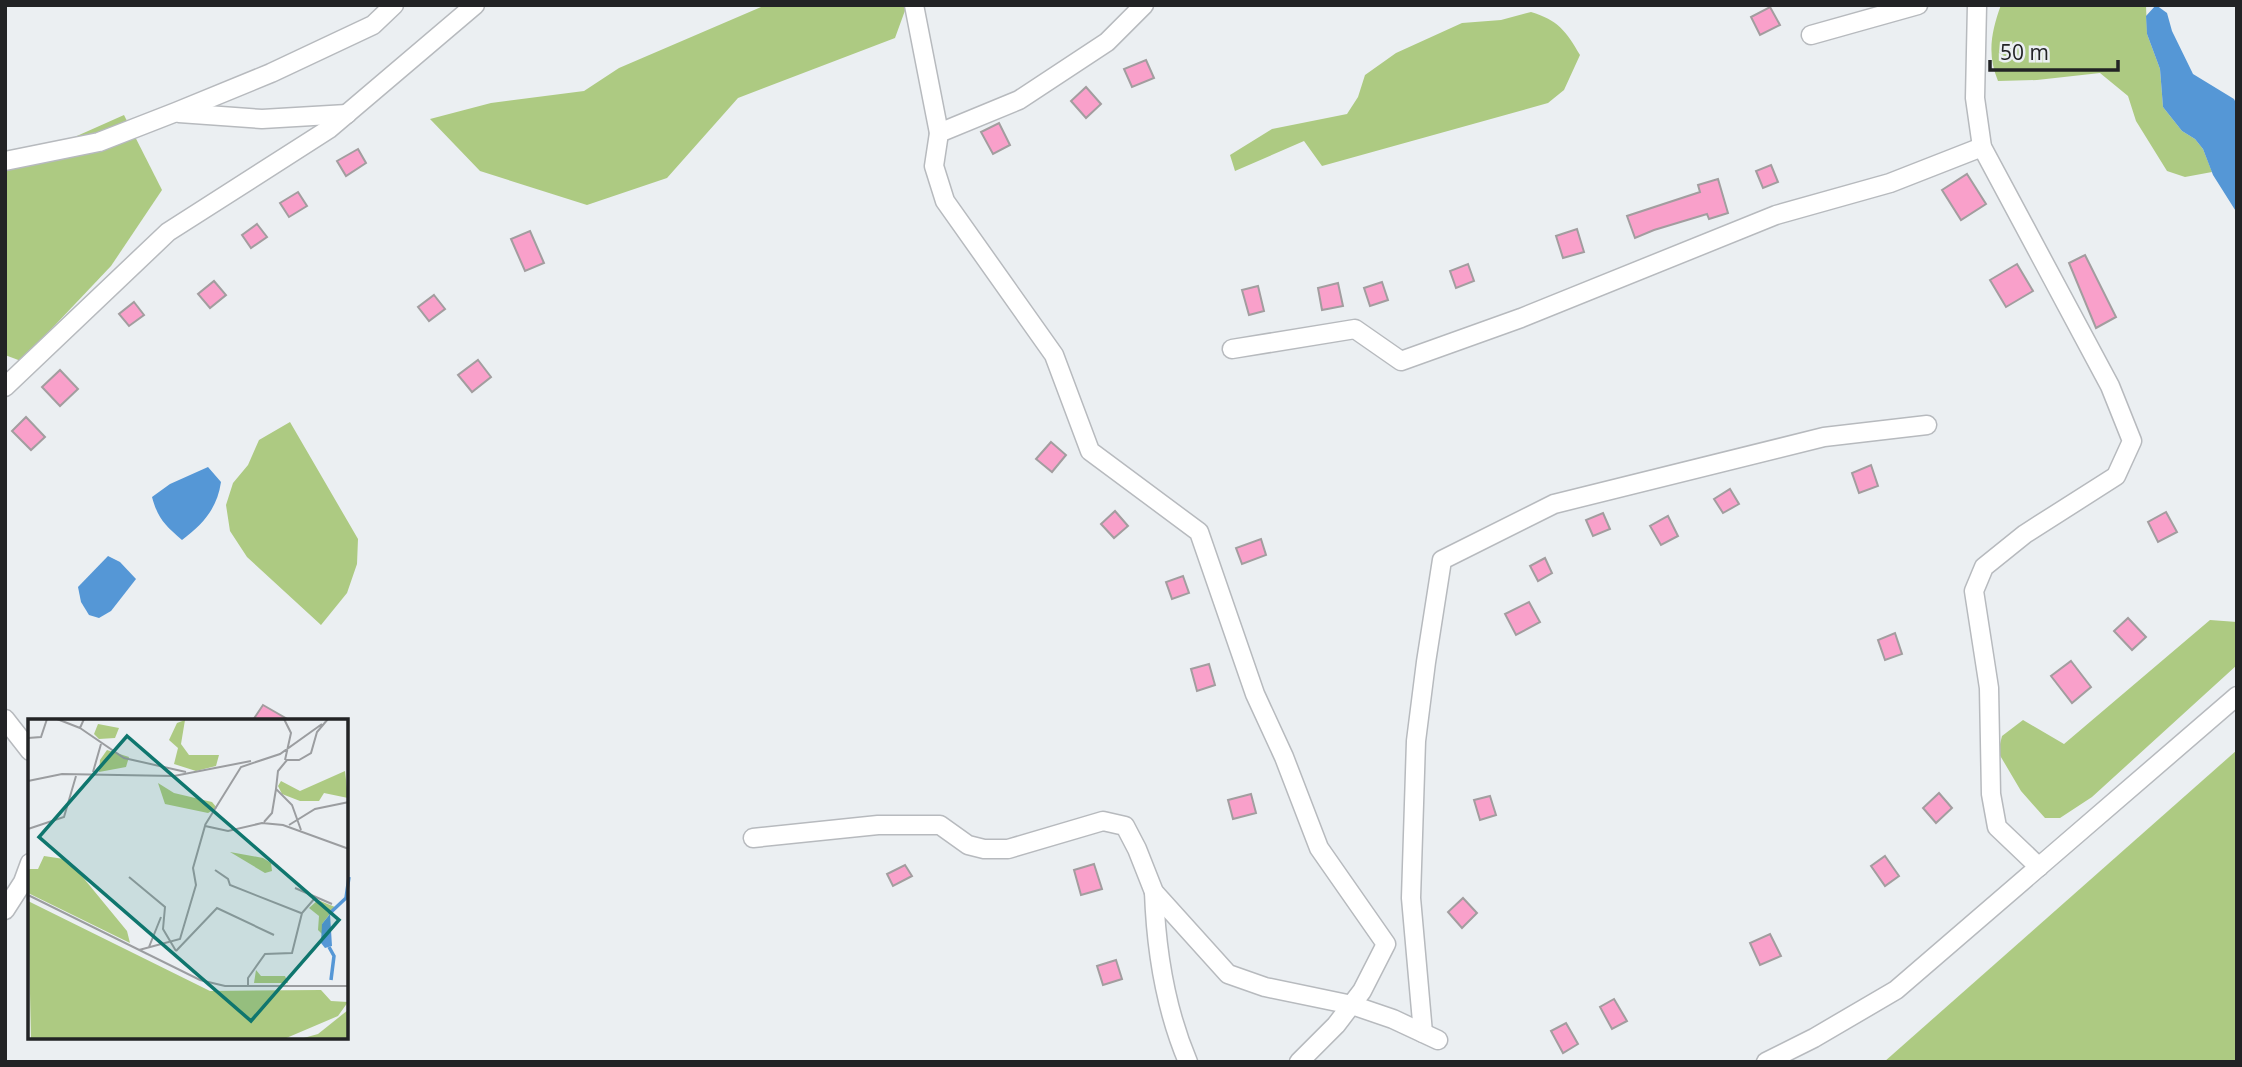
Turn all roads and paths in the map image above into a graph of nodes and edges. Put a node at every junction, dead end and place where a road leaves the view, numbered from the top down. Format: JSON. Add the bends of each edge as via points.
{"nodes":[{"id":1,"x":394,"y":5,"type":"edge"},
{"id":2,"x":475,"y":5,"type":"edge"},
{"id":3,"x":914,"y":5,"type":"edge"},
{"id":4,"x":1144,"y":5,"type":"edge"},
{"id":5,"x":1918,"y":5,"type":"edge"},
{"id":6,"x":1977,"y":5,"type":"edge"},
{"id":7,"x":1811,"y":35,"type":"dead end"},
{"id":8,"x":176,"y":112,"type":"junction"},
{"id":9,"x":347,"y":114,"type":"junction"},
{"id":10,"x":939,"y":133,"type":"junction"},
{"id":11,"x":1982,"y":147,"type":"junction"},
{"id":12,"x":5,"y":161,"type":"edge"},
{"id":13,"x":1232,"y":349,"type":"dead end"},
{"id":14,"x":5,"y":387,"type":"edge"},
{"id":15,"x":1927,"y":425,"type":"dead end"},
{"id":16,"x":2237,"y":696,"type":"edge"},
{"id":17,"x":5,"y":719,"type":"edge"},
{"id":18,"x":28,"y":748,"type":"edge"},
{"id":19,"x":753,"y":838,"type":"dead end"},
{"id":20,"x":2039,"y":867,"type":"junction"},
{"id":21,"x":28,"y":868,"type":"edge"},
{"id":22,"x":1154,"y":892,"type":"junction"},
{"id":23,"x":5,"y":910,"type":"edge"},
{"id":24,"x":1352,"y":1005,"type":"junction"},
{"id":25,"x":1188,"y":1062,"type":"edge"},
{"id":26,"x":1299,"y":1062,"type":"edge"},
{"id":27,"x":1766,"y":1062,"type":"edge"}],
"edges":[{"from":1,"to":8,"type":"street","via":[[373,25],[271,74]]},
{"from":2,"to":9,"type":"street"},
{"from":3,"to":10,"type":"street"},
{"from":4,"to":10,"type":"street","via":[[1107,42],[1019,100]]},
{"from":5,"to":7,"type":"street"},
{"from":6,"to":11,"type":"street","via":[[1975,98]]},
{"from":8,"to":9,"type":"street","via":[[262,119]]},
{"from":8,"to":12,"type":"street","via":[[99,142]]},
{"from":9,"to":14,"type":"street","via":[[168,232]]},
{"from":10,"to":24,"type":"street","via":[[934,166],[945,201],[1055,355],[1090,451],[1199,533],[1255,694],[1319,848],[1386,944]]},
{"from":11,"to":13,"type":"street","via":[[1890,183],[1776,215],[1401,361],[1354,329]]},
{"from":11,"to":20,"type":"street","via":[[2109,386],[2132,441],[2116,476],[2025,534],[1984,567],[1974,591],[1989,688],[1991,794],[1997,827]]},
{"from":15,"to":24,"type":"street","via":[[1824,437],[1554,504],[1442,561],[1416,741],[1411,898],[1430,1036]]},
{"from":16,"to":20,"type":"street"},
{"from":17,"to":18,"type":"street"},
{"from":19,"to":22,"type":"street","via":[[878,825],[940,825],[968,845],[1008,849],[1103,821],[1125,826]]},
{"from":20,"to":27,"type":"street","via":[[1896,990]]},
{"from":21,"to":23,"type":"street"},
{"from":22,"to":24,"type":"street","via":[[1228,974],[1265,988]]},
{"from":22,"to":25,"type":"street","via":[[1155,934],[1166,990]]},
{"from":24,"to":26,"type":"street"}]}
